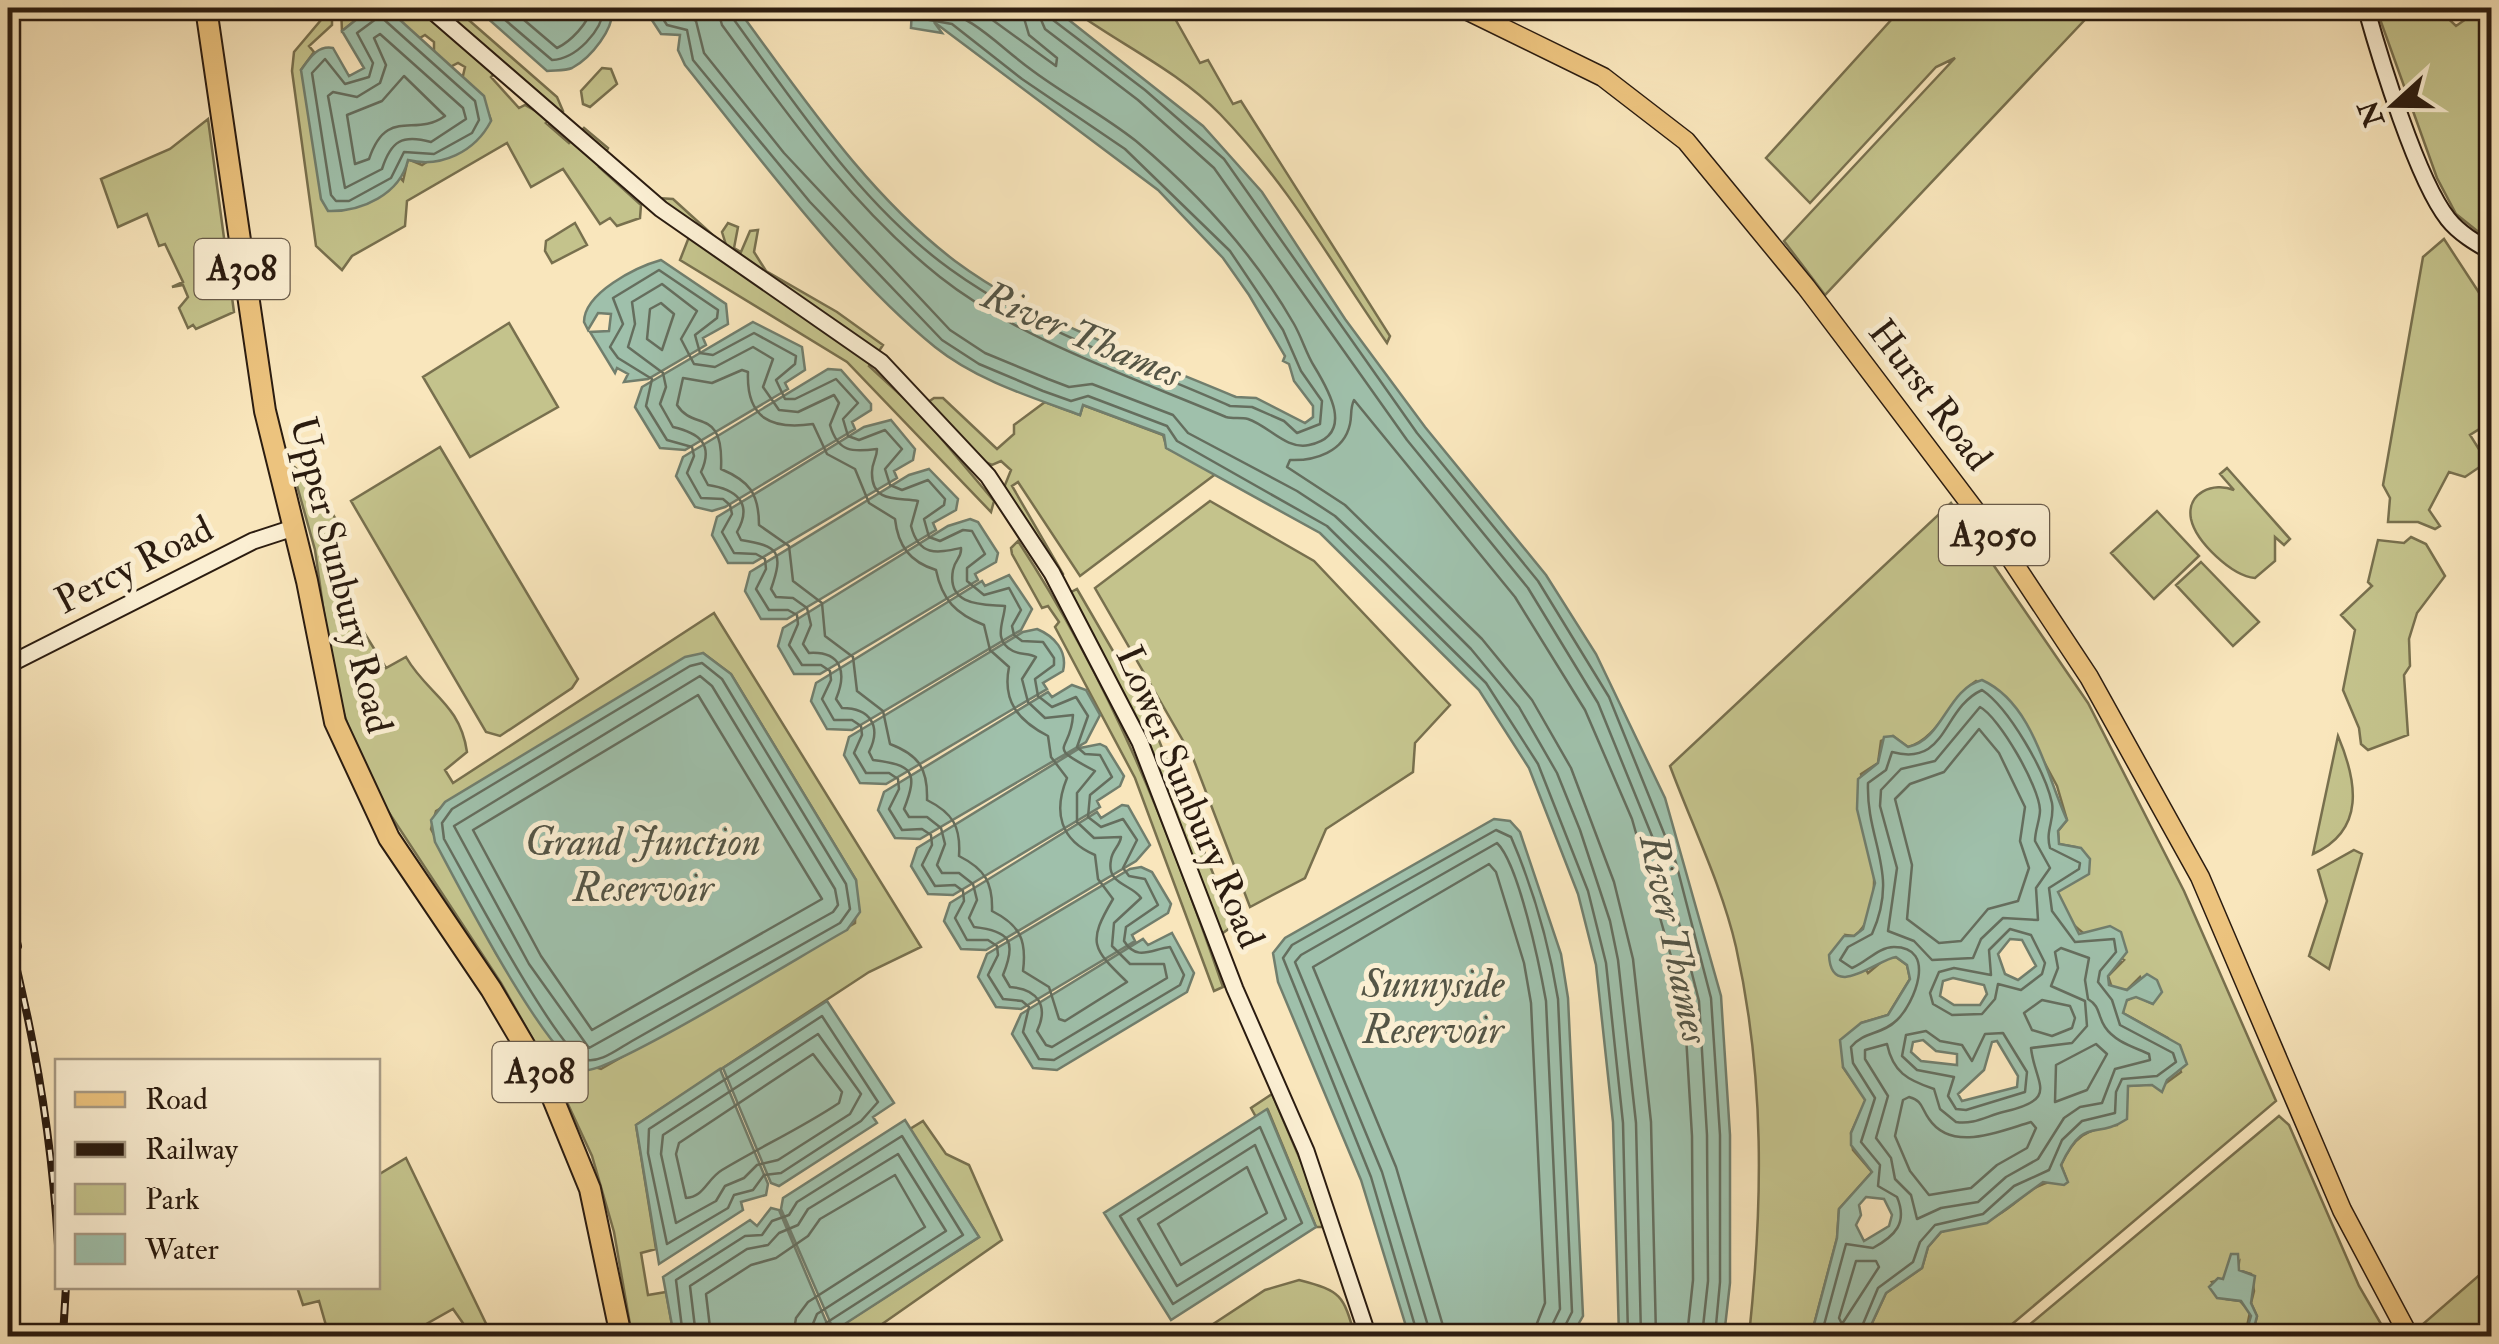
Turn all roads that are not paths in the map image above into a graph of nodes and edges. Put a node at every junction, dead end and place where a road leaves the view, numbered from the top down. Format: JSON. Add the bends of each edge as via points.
{"nodes":[{"id":1,"x":206,"y":8,"type":"edge"},
{"id":2,"x":430,"y":8,"type":"edge"},
{"id":3,"x":1462,"y":8,"type":"edge"},
{"id":4,"x":2366,"y":8,"type":"edge"},
{"id":5,"x":2492,"y":252,"type":"edge"},
{"id":6,"x":293,"y":528,"type":"junction"},
{"id":7,"x":8,"y":665,"type":"edge"},
{"id":8,"x":620,"y":1336,"type":"edge"},
{"id":9,"x":1368,"y":1336,"type":"edge"},
{"id":10,"x":2409,"y":1336,"type":"edge"}],
"edges":[{"from":1,"to":6,"type":"highway","name":"Upper Sunbury Road","number":"A308","via":[[249,318]]},
{"from":2,"to":9,"type":"street","name":"Lower Sunbury Road","via":[[661,209],[881,362],[988,476],[1052,573],[1140,742],[1234,988],[1278,1080]]},
{"from":3,"to":10,"type":"main road","name":"Hurst Road","number":"A3050","via":[[1603,77],[1686,141],[1806,286],[2005,550],[2089,678],[2200,878],[2342,1210]]},
{"from":4,"to":5,"type":"street","via":[[2438,204],[2452,224]]},
{"from":6,"to":7,"type":"street","name":"Percy Road","via":[[253,541]]},
{"from":6,"to":8,"type":"highway","name":"Upper Sunbury Road","number":"A308","via":[[334,722],[397,852],[491,989],[546,1084],[590,1188]]}]}
